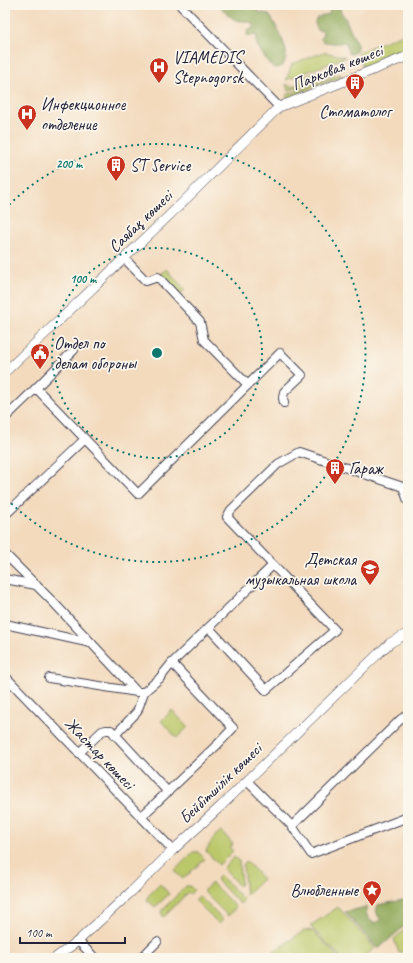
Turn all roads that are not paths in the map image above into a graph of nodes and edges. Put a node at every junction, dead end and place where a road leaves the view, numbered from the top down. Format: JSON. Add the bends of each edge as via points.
{"nodes":[{"id":1,"x":180,"y":5,"type":"edge"},
{"id":2,"x":408,"y":56,"type":"edge"},
{"id":3,"x":279,"y":107,"type":"junction"},
{"id":4,"x":124,"y":258,"type":"junction"},
{"id":5,"x":74,"y":350,"type":"dead end"},
{"id":6,"x":5,"y":372,"type":"edge"},
{"id":7,"x":248,"y":385,"type":"junction"},
{"id":8,"x":36,"y":388,"type":"junction"},
{"id":9,"x":284,"y":403,"type":"dead end"},
{"id":10,"x":5,"y":418,"type":"edge"},
{"id":11,"x":85,"y":439,"type":"junction"},
{"id":12,"x":406,"y":489,"type":"edge"},
{"id":13,"x":408,"y":501,"type":"edge"},
{"id":14,"x":5,"y":515,"type":"edge"},
{"id":15,"x":5,"y":554,"type":"edge"},
{"id":16,"x":273,"y":565,"type":"junction"},
{"id":17,"x":5,"y":579,"type":"edge"},
{"id":18,"x":36,"y":585,"type":"junction"},
{"id":19,"x":5,"y":624,"type":"edge"},
{"id":20,"x":209,"y":628,"type":"junction"},
{"id":21,"x":408,"y":632,"type":"edge"},
{"id":22,"x":91,"y":643,"type":"junction"},
{"id":23,"x":172,"y":663,"type":"junction"},
{"id":24,"x":5,"y":676,"type":"edge"},
{"id":25,"x":49,"y":678,"type":"dead end"},
{"id":26,"x":141,"y":692,"type":"junction"},
{"id":27,"x":408,"y":715,"type":"edge"},
{"id":28,"x":115,"y":735,"type":"junction"},
{"id":29,"x":79,"y":754,"type":"junction"},
{"id":30,"x":247,"y":781,"type":"junction"},
{"id":31,"x":168,"y":792,"type":"junction"},
{"id":32,"x":141,"y":817,"type":"junction"},
{"id":33,"x":408,"y":817,"type":"edge"},
{"id":34,"x":292,"y":826,"type":"junction"},
{"id":35,"x":173,"y":850,"type":"junction"},
{"id":36,"x":78,"y":941,"type":"junction"},
{"id":37,"x":157,"y":942,"type":"dead end"},
{"id":38,"x":55,"y":958,"type":"edge"},
{"id":39,"x":95,"y":958,"type":"edge"},
{"id":40,"x":141,"y":958,"type":"edge"}],
"edges":[{"from":1,"to":3,"type":"street"},
{"from":2,"to":3,"type":"street","name":"Парковая көшесі"},
{"from":3,"to":4,"type":"street","name":"Саябақ көшесі"},
{"from":4,"to":6,"type":"street","name":"Саябақ көшесі"},
{"from":4,"to":7,"type":"street","via":[[146,281],[158,277],[200,322],[204,340]]},
{"from":5,"to":8,"type":"street"},
{"from":7,"to":9,"type":"street","via":[[280,353],[302,375],[284,392]]},
{"from":7,"to":11,"type":"street","via":[[138,494]]},
{"from":8,"to":10,"type":"street"},
{"from":8,"to":11,"type":"street"},
{"from":11,"to":14,"type":"street"},
{"from":12,"to":13,"type":"street"},
{"from":12,"to":16,"type":"street","via":[[299,452],[278,464],[227,516]]},
{"from":15,"to":18,"type":"street"},
{"from":16,"to":20,"type":"street"},
{"from":16,"to":20,"type":"street","via":[[335,630],[266,690]]},
{"from":17,"to":18,"type":"street"},
{"from":18,"to":22,"type":"street"},
{"from":19,"to":22,"type":"street"},
{"from":20,"to":23,"type":"street"},
{"from":21,"to":30,"type":"street","name":"Бейбітшілік көшесі","via":[[379,653]]},
{"from":22,"to":26,"type":"street"},
{"from":23,"to":26,"type":"street","via":[[159,679]]},
{"from":23,"to":31,"type":"street","via":[[233,728]]},
{"from":24,"to":29,"type":"street","name":"Жастар көшесі"},
{"from":25,"to":26,"type":"street"},
{"from":26,"to":28,"type":"street","via":[[137,712]]},
{"from":27,"to":34,"type":"street"},
{"from":28,"to":29,"type":"street","via":[[111,730],[102,731]]},
{"from":28,"to":31,"type":"street"},
{"from":29,"to":32,"type":"street","name":"Жастар көшесі"},
{"from":30,"to":34,"type":"street"},
{"from":30,"to":35,"type":"street","name":"Бейбітшілік көшесі"},
{"from":31,"to":32,"type":"street"},
{"from":32,"to":35,"type":"street","name":"Жастар көшесі"},
{"from":33,"to":34,"type":"street","via":[[311,854]]},
{"from":35,"to":36,"type":"street","name":"Бейбітшілік көшесі"},
{"from":36,"to":38,"type":"street","name":"Бейбітшілік көшесі"},
{"from":36,"to":39,"type":"street"},
{"from":37,"to":40,"type":"street"}]}
